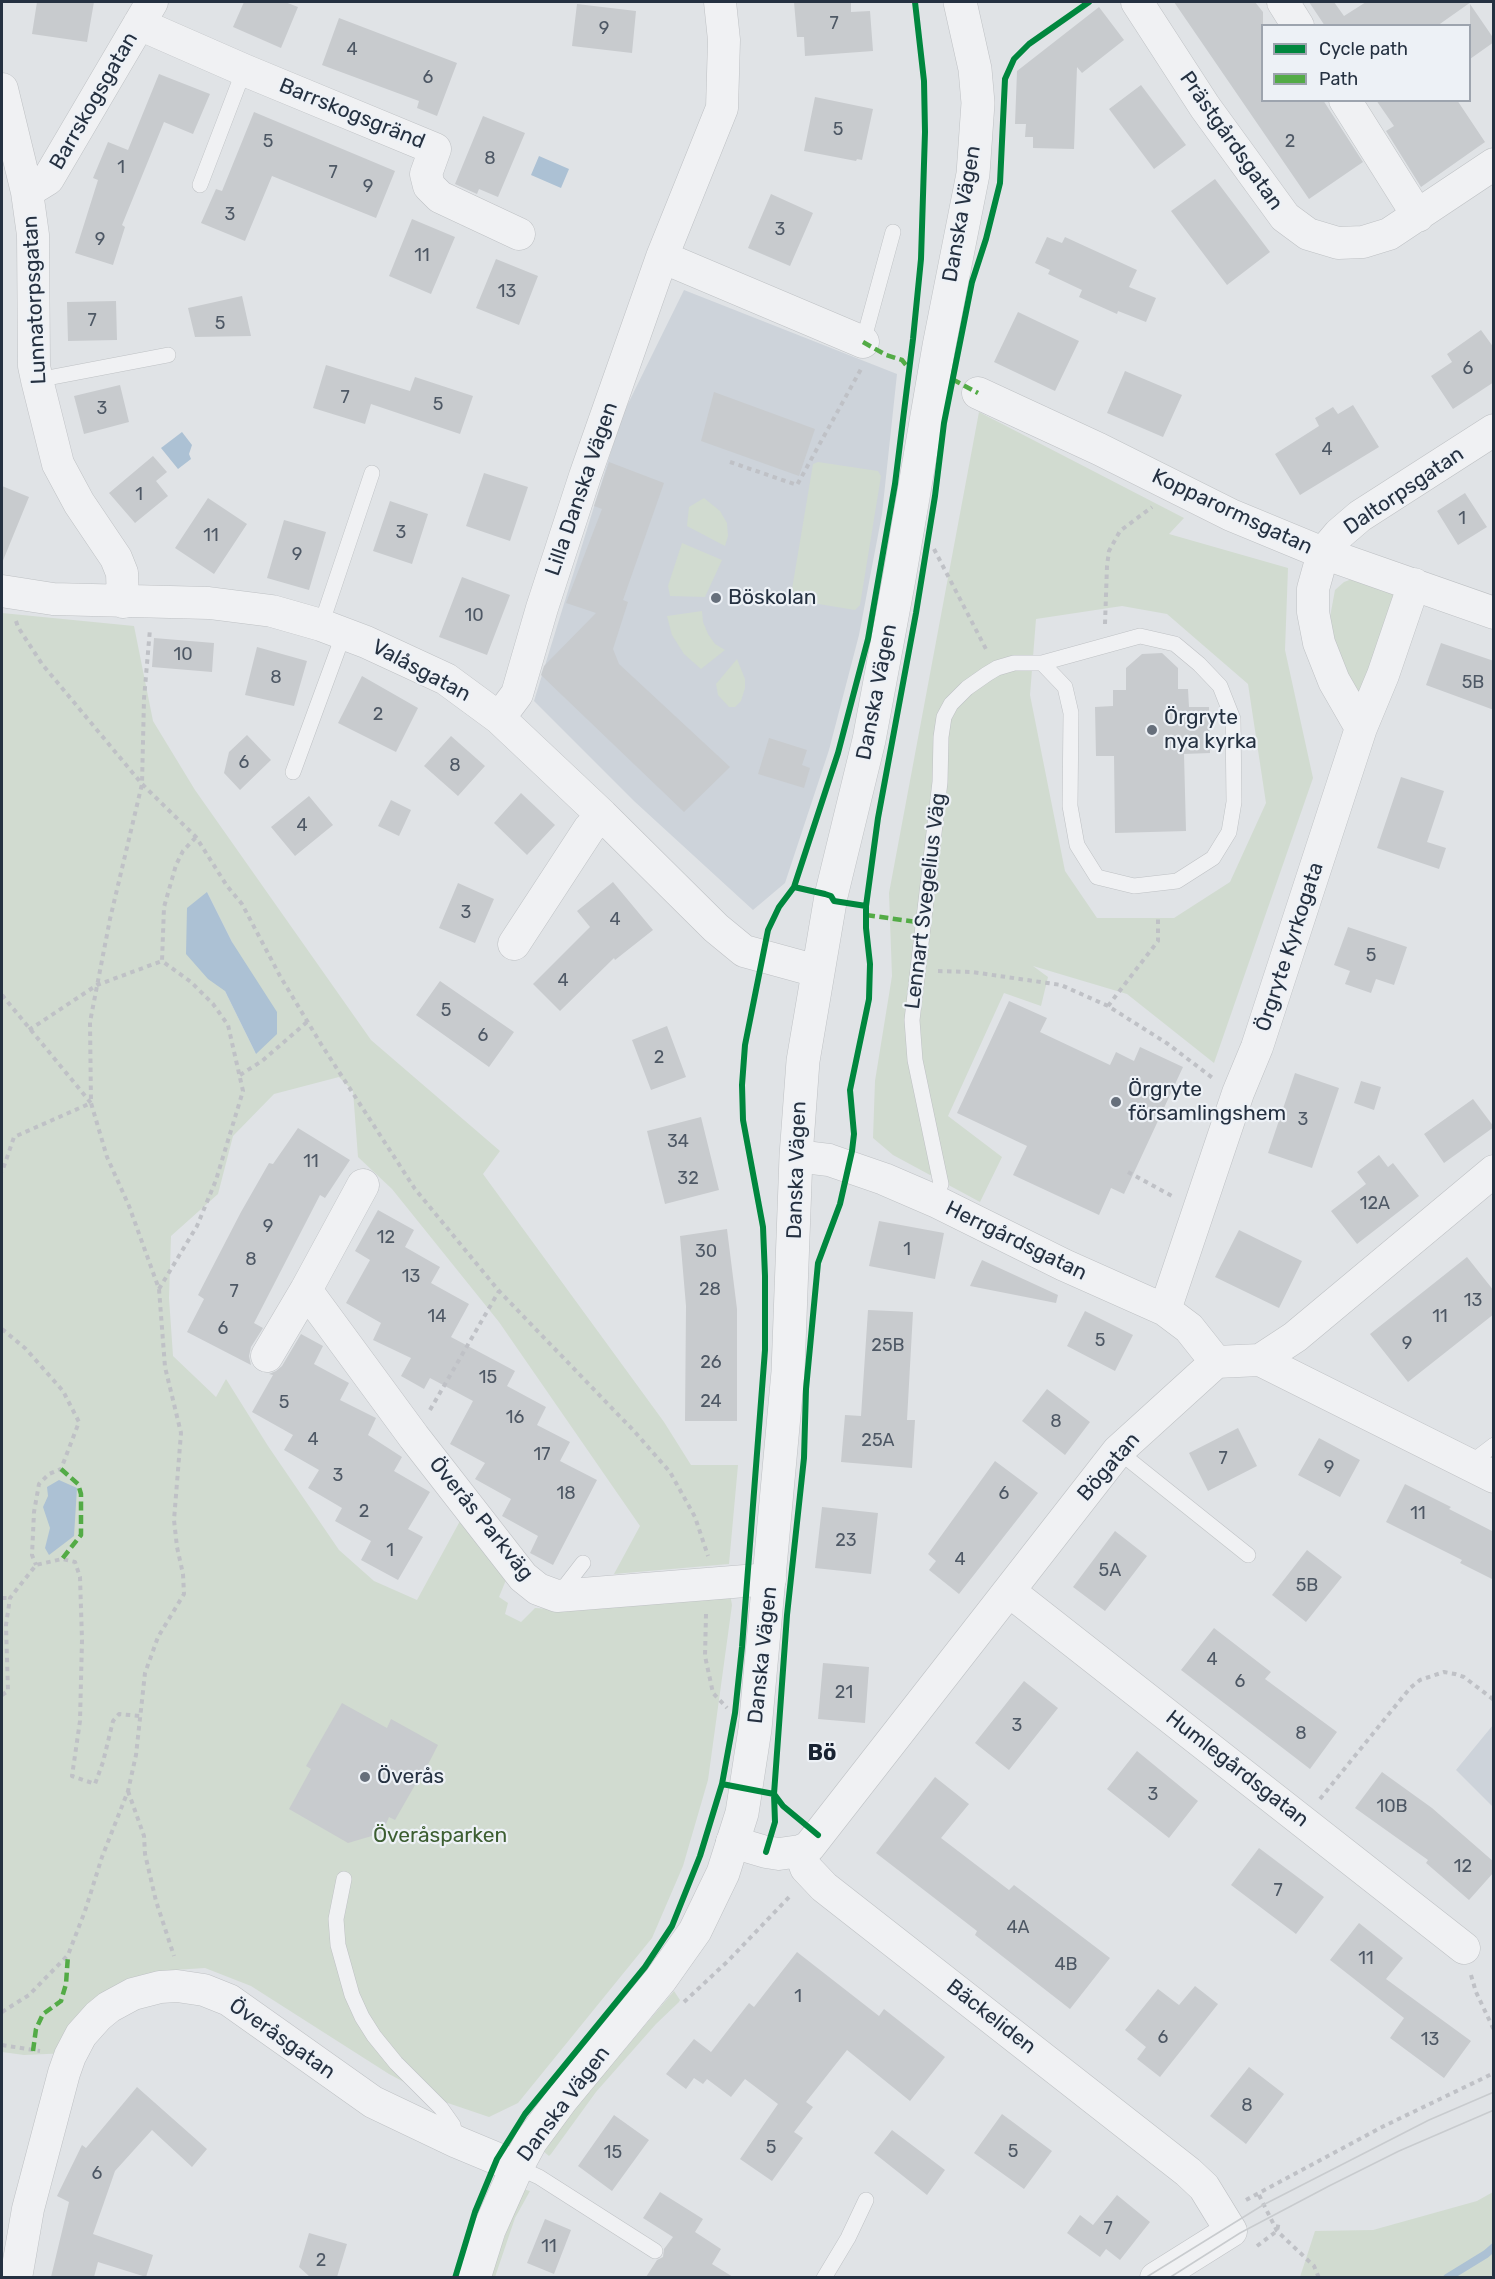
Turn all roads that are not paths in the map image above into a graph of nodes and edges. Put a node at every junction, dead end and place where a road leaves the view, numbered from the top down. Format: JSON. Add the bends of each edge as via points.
{"nodes":[{"id":1,"x":720,"y":2,"type":"edge"},
{"id":2,"x":960,"y":2,"type":"edge"},
{"id":3,"x":1137,"y":2,"type":"edge"},
{"id":4,"x":1283,"y":2,"type":"edge"},
{"id":5,"x":150,"y":8,"type":"edge"},
{"id":6,"x":1297,"y":24,"type":"edge"},
{"id":7,"x":244,"y":70,"type":"junction"},
{"id":8,"x":2,"y":89,"type":"edge"},
{"id":9,"x":1346,"y":102,"type":"edge"},
{"id":10,"x":1494,"y":165,"type":"edge"},
{"id":11,"x":200,"y":185,"type":"dead end"},
{"id":12,"x":27,"y":192,"type":"junction"},
{"id":13,"x":1418,"y":216,"type":"junction"},
{"id":14,"x":892,"y":232,"type":"dead end"},
{"id":15,"x":519,"y":234,"type":"dead end"},
{"id":16,"x":662,"y":257,"type":"junction"},
{"id":17,"x":863,"y":342,"type":"joint"},
{"id":18,"x":168,"y":355,"type":"dead end"},
{"id":19,"x":37,"y":380,"type":"junction"},
{"id":20,"x":978,"y":393,"type":"dead end"},
{"id":21,"x":1494,"y":430,"type":"edge"},
{"id":22,"x":372,"y":473,"type":"dead end"},
{"id":23,"x":1323,"y":553,"type":"junction"},
{"id":24,"x":1414,"y":584,"type":"junction"},
{"id":25,"x":8,"y":592,"type":"edge"},
{"id":26,"x":123,"y":602,"type":"junction"},
{"id":27,"x":1494,"y":613,"type":"edge"},
{"id":28,"x":332,"y":629,"type":"junction"},
{"id":29,"x":1042,"y":663,"type":"junction"},
{"id":30,"x":499,"y":718,"type":"junction"},
{"id":31,"x":1361,"y":728,"type":"junction"},
{"id":32,"x":293,"y":772,"type":"dead end"},
{"id":33,"x":602,"y":815,"type":"junction"},
{"id":34,"x":514,"y":944,"type":"dead end"},
{"id":35,"x":817,"y":971,"type":"junction"},
{"id":36,"x":796,"y":1156,"type":"junction"},
{"id":37,"x":1494,"y":1171,"type":"edge"},
{"id":38,"x":363,"y":1185,"type":"dead end"},
{"id":39,"x":935,"y":1201,"type":"junction"},
{"id":40,"x":306,"y":1290,"type":"junction"},
{"id":41,"x":1165,"y":1310,"type":"junction"},
{"id":42,"x":267,"y":1356,"type":"dead end"},
{"id":43,"x":1260,"y":1360,"type":"junction"},
{"id":44,"x":1216,"y":1362,"type":"junction"},
{"id":45,"x":1494,"y":1445,"type":"edge"},
{"id":46,"x":1118,"y":1451,"type":"junction"},
{"id":47,"x":1481,"y":1470,"type":"edge"},
{"id":48,"x":1248,"y":1555,"type":"dead end"},
{"id":49,"x":583,"y":1563,"type":"dead end"},
{"id":50,"x":770,"y":1579,"type":"junction"},
{"id":51,"x":1009,"y":1591,"type":"junction"},
{"id":52,"x":557,"y":1596,"type":"junction"},
{"id":53,"x":732,"y":1842,"type":"junction"},
{"id":54,"x":806,"y":1863,"type":"junction"},
{"id":55,"x":344,"y":1879,"type":"dead end"},
{"id":56,"x":1464,"y":1948,"type":"road end"},
{"id":57,"x":457,"y":2142,"type":"junction"},
{"id":58,"x":517,"y":2167,"type":"junction"},
{"id":59,"x":866,"y":2200,"type":"dead end"},
{"id":60,"x":655,"y":2251,"type":"dead end"},
{"id":61,"x":16,"y":2277,"type":"edge"},
{"id":62,"x":474,"y":2277,"type":"edge"},
{"id":63,"x":824,"y":2277,"type":"edge"},
{"id":64,"x":1156,"y":2277,"type":"edge"}],
"edges":[{"from":1,"to":16,"type":"street","name":"Lilla Danska Vägen","via":[[724,40],[722,108]]},
{"from":2,"to":35,"type":"street","name":"Danska Vägen","via":[[975,69],[978,103],[973,174],[869,740]]},
{"from":3,"to":13,"type":"street","name":"Prästgårdsgatan","via":[[1205,107],[1285,217],[1308,234],[1338,243],[1363,242],[1389,234]]},
{"from":4,"to":6,"type":"street"},
{"from":5,"to":7,"type":"street","name":"Barrskogsgränd"},
{"from":5,"to":12,"type":"street","name":"Barrskogsgatan","via":[[48,179]]},
{"from":7,"to":11,"type":"lane"},
{"from":7,"to":15,"type":"street","name":"Barrskogsgränd","via":[[435,148],[426,174],[429,186],[440,197]]},
{"from":8,"to":12,"type":"street","name":"Lunnatorpsgatan"},
{"from":9,"to":13,"type":"street"},
{"from":10,"to":13,"type":"street","name":"Prästgårdsgatan"},
{"from":12,"to":19,"type":"street","name":"Lunnatorpsgatan","via":[[33,236]]},
{"from":14,"to":17,"type":"lane"},
{"from":16,"to":17,"type":"street"},
{"from":16,"to":30,"type":"street","name":"Lilla Danska Vägen","via":[[582,487],[517,694]]},
{"from":18,"to":19,"type":"lane"},
{"from":19,"to":26,"type":"street","name":"Lunnatorpsgatan","via":[[58,464],[116,558],[122,573]]},
{"from":20,"to":23,"type":"street","name":"Kopparormsgatan","via":[[1231,515]]},
{"from":21,"to":23,"type":"street","name":"Daltorpsgatan","via":[[1360,516]]},
{"from":22,"to":28,"type":"lane"},
{"from":23,"to":24,"type":"street","name":"Kopparormsgatan"},
{"from":23,"to":31,"type":"street","name":"Daltorpsgatan","via":[[1313,589],[1319,643],[1334,681]]},
{"from":24,"to":27,"type":"street","name":"Kopparormsgatan"},
{"from":24,"to":31,"type":"street","name":"Örgryte Kyrkogata"},
{"from":25,"to":26,"type":"street","name":"Valåsgatan","via":[[53,599]]},
{"from":26,"to":28,"type":"street","name":"Valåsgatan","via":[[210,603],[272,611]]},
{"from":28,"to":30,"type":"street","name":"Valåsgatan","via":[[446,679]]},
{"from":28,"to":32,"type":"lane"},
{"from":29,"to":29,"type":"lane","name":"Lennart Svegelius Väg","via":[[1065,687],[1071,713],[1070,806],[1077,845],[1097,877],[1134,886],[1177,881],[1213,858],[1229,832],[1234,802],[1233,719],[1220,686],[1175,644],[1140,636]]},
{"from":29,"to":39,"type":"lane","name":"Lennart Svegelius Väg","via":[[1014,663],[997,668],[967,688],[944,717],[912,1020],[915,1060],[941,1184]]},
{"from":30,"to":33,"type":"street","name":"Valåsgatan"},
{"from":31,"to":41,"type":"street","name":"Örgryte Kyrkogata","via":[[1257,1047]]},
{"from":33,"to":34,"type":"street"},
{"from":33,"to":35,"type":"street","name":"Valåsgatan","via":[[744,951]]},
{"from":35,"to":36,"type":"street","name":"Danska Vägen","via":[[803,1061]]},
{"from":36,"to":39,"type":"street","name":"Herrgårdsgatan","via":[[849,1166]]},
{"from":36,"to":50,"type":"street","name":"Danska Vägen","via":[[788,1372]]},
{"from":37,"to":43,"type":"street","via":[[1294,1337]]},
{"from":38,"to":40,"type":"street"},
{"from":39,"to":41,"type":"street","name":"Herrgårdsgatan"},
{"from":40,"to":42,"type":"street"},
{"from":40,"to":52,"type":"street","name":"Överås Parkväg","via":[[523,1577]]},
{"from":41,"to":44,"type":"street","name":"Herrgårdsgatan","via":[[1189,1328]]},
{"from":43,"to":44,"type":"street"},
{"from":43,"to":47,"type":"street"},
{"from":44,"to":46,"type":"street","name":"Bögatan"},
{"from":45,"to":47,"type":"lane"},
{"from":46,"to":48,"type":"lane"},
{"from":46,"to":51,"type":"street","name":"Bögatan"},
{"from":49,"to":52,"type":"lane"},
{"from":50,"to":52,"type":"street"},
{"from":50,"to":53,"type":"street","name":"Danska Vägen","via":[[754,1739],[742,1813]]},
{"from":51,"to":54,"type":"street","name":"Bögatan","via":[[809,1848]]},
{"from":51,"to":56,"type":"street","name":"Humlegårdsgatan"},
{"from":53,"to":54,"type":"street"},
{"from":53,"to":58,"type":"street","name":"Danska Vägen","via":[[723,1874],[694,1931],[661,1979],[531,2141]]},
{"from":54,"to":64,"type":"street","name":"Bäckeliden","via":[[824,1887],[1204,2187],[1226,2222]]},
{"from":55,"to":57,"type":"lane","via":[[336,1919],[338,1945],[352,1995],[383,2049],[441,2108],[453,2125]]},
{"from":57,"to":58,"type":"street","name":"Överåsgatan"},
{"from":57,"to":61,"type":"street","name":"Överåsgatan","via":[[373,2102],[229,2000],[188,1987],[160,1987],[133,1994],[98,2016],[81,2035],[64,2073],[28,2209]]},
{"from":58,"to":60,"type":"lane"},
{"from":58,"to":62,"type":"street","name":"Danska Vägen","via":[[489,2230]]},
{"from":59,"to":63,"type":"lane"}]}
